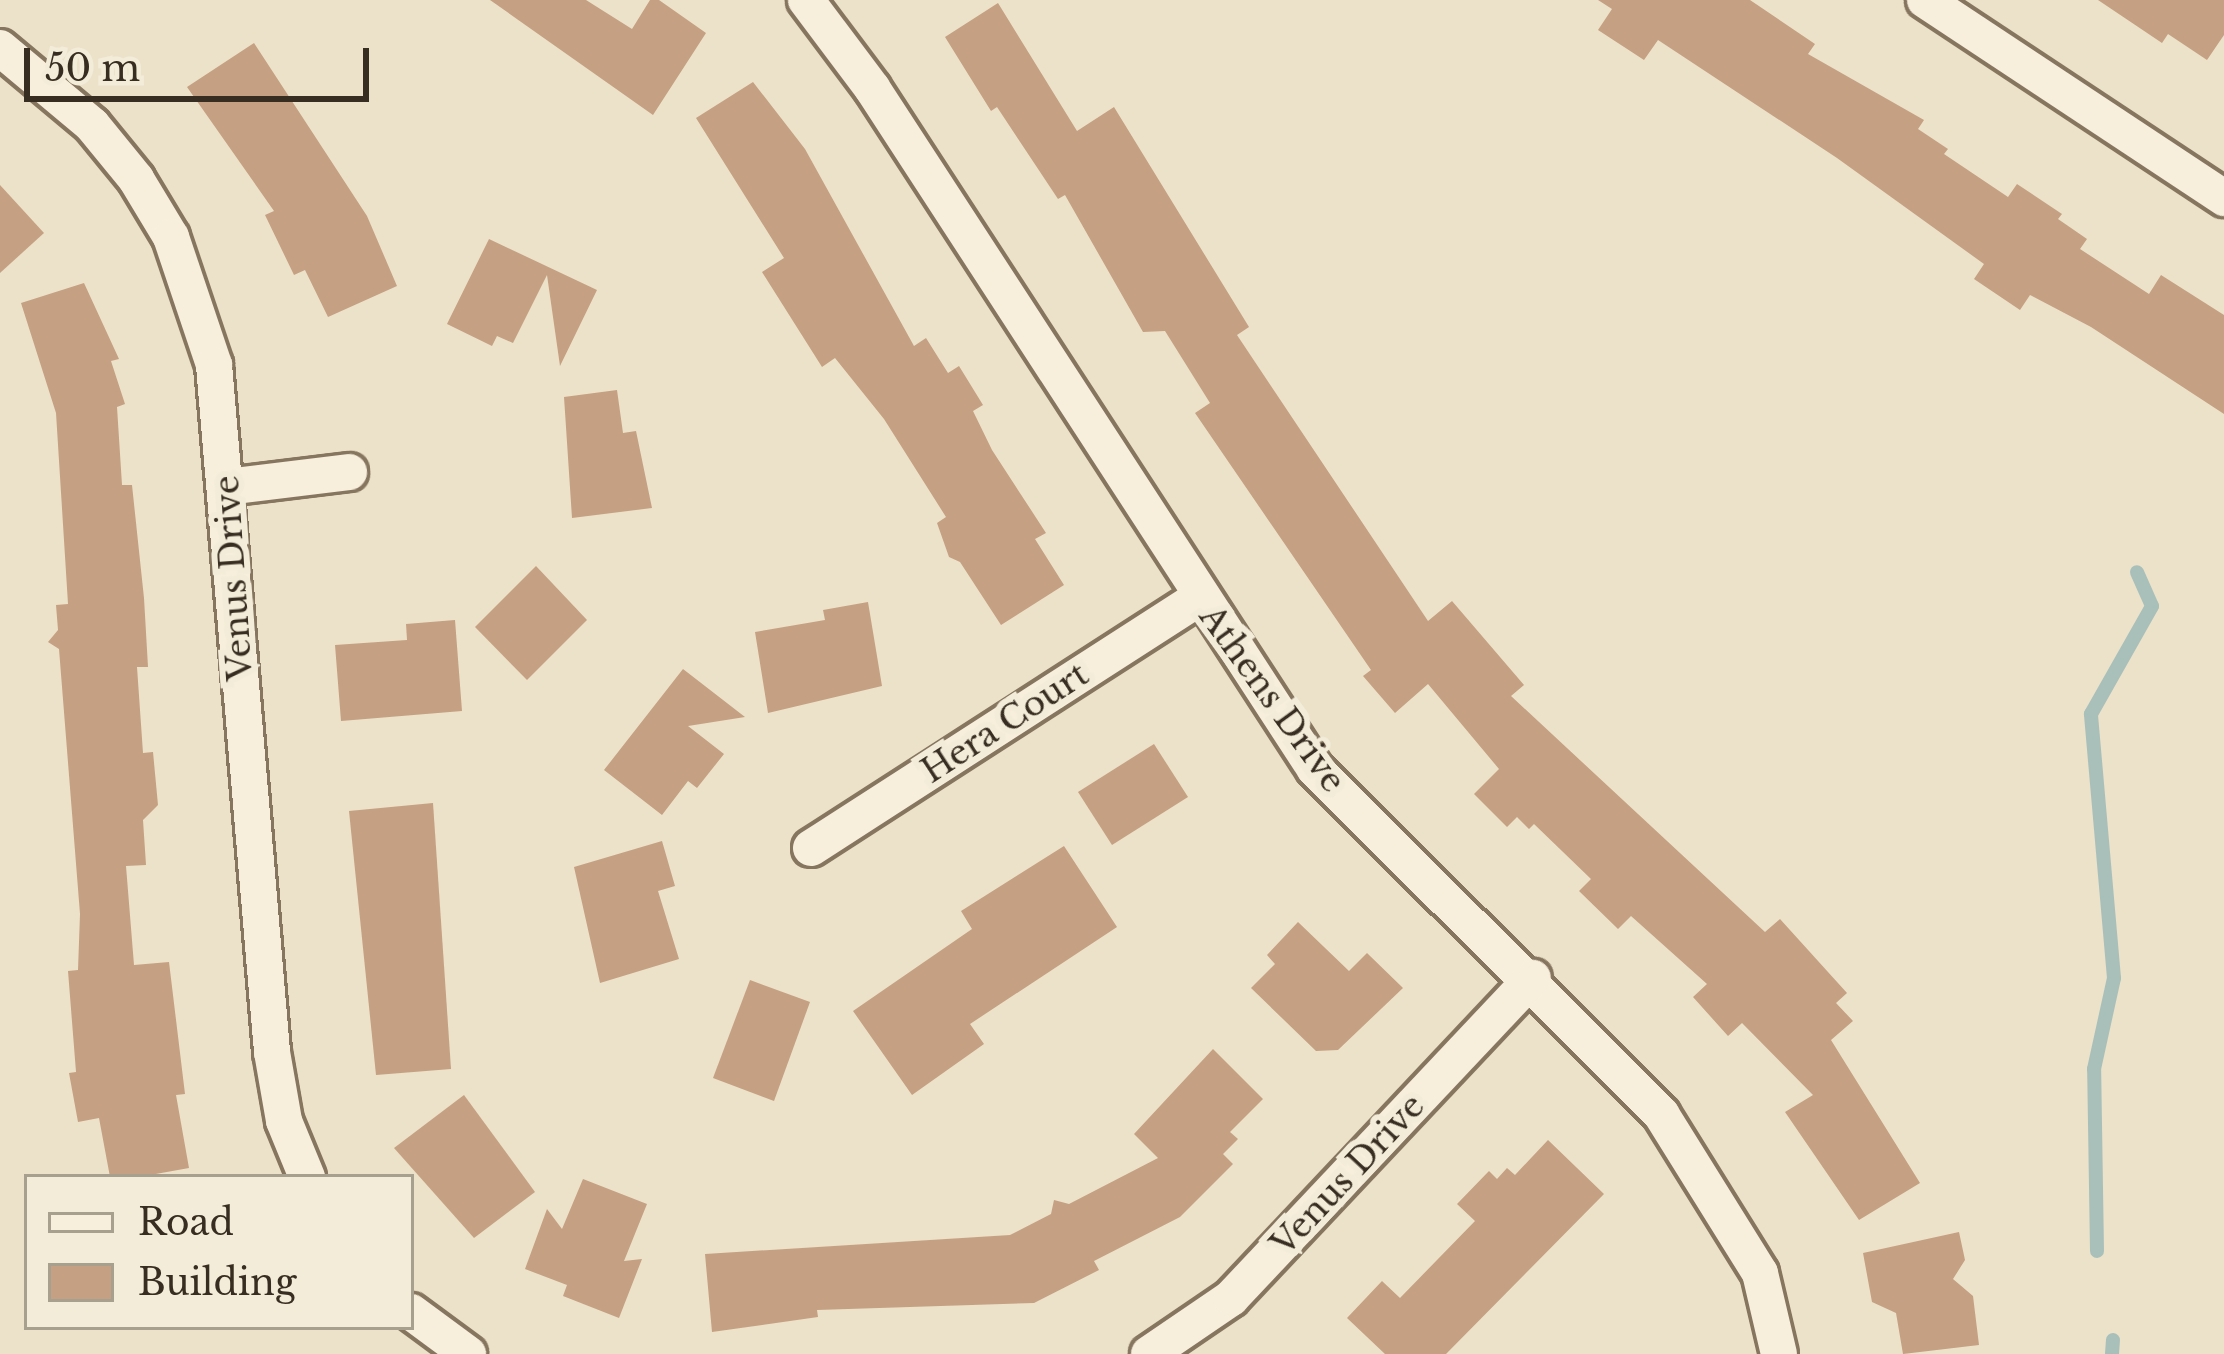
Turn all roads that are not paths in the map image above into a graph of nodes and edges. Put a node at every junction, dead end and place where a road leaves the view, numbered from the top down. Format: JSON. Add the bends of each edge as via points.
{"nodes":[{"id":1,"x":806,"y":0,"type":"edge"},
{"id":2,"x":1925,"y":0,"type":"edge"},
{"id":3,"x":0,"y":48,"type":"edge"},
{"id":4,"x":2224,"y":198,"type":"edge"},
{"id":5,"x":350,"y":472,"type":"dead end"},
{"id":6,"x":227,"y":488,"type":"junction"},
{"id":7,"x":1198,"y":599,"type":"junction"},
{"id":8,"x":811,"y":848,"type":"dead end"},
{"id":9,"x":1533,"y":978,"type":"junction"},
{"id":10,"x":306,"y":1174,"type":"edge"},
{"id":11,"x":414,"y":1314,"type":"edge"},
{"id":12,"x":468,"y":1354,"type":"edge"},
{"id":13,"x":1148,"y":1354,"type":"edge"},
{"id":14,"x":1779,"y":1354,"type":"edge"}],
"edges":[{"from":1,"to":7,"type":"street","name":"Athens Drive","via":[[872,88]]},
{"from":2,"to":4,"type":"street"},
{"from":3,"to":6,"type":"street","name":"Venus Drive","via":[[92,125],[171,237],[214,365]]},
{"from":5,"to":6,"type":"street"},
{"from":6,"to":10,"type":"street","name":"Venus Drive","via":[[272,1052],[284,1121]]},
{"from":7,"to":8,"type":"street","name":"Hera Court"},
{"from":7,"to":9,"type":"street","name":"Athens Drive","via":[[1316,769]]},
{"from":9,"to":13,"type":"street","name":"Venus Drive","via":[[1231,1298]]},
{"from":9,"to":14,"type":"street","name":"Athens Drive","via":[[1610,1054],[1699,1168],[1760,1273]]},
{"from":11,"to":12,"type":"street"}]}
